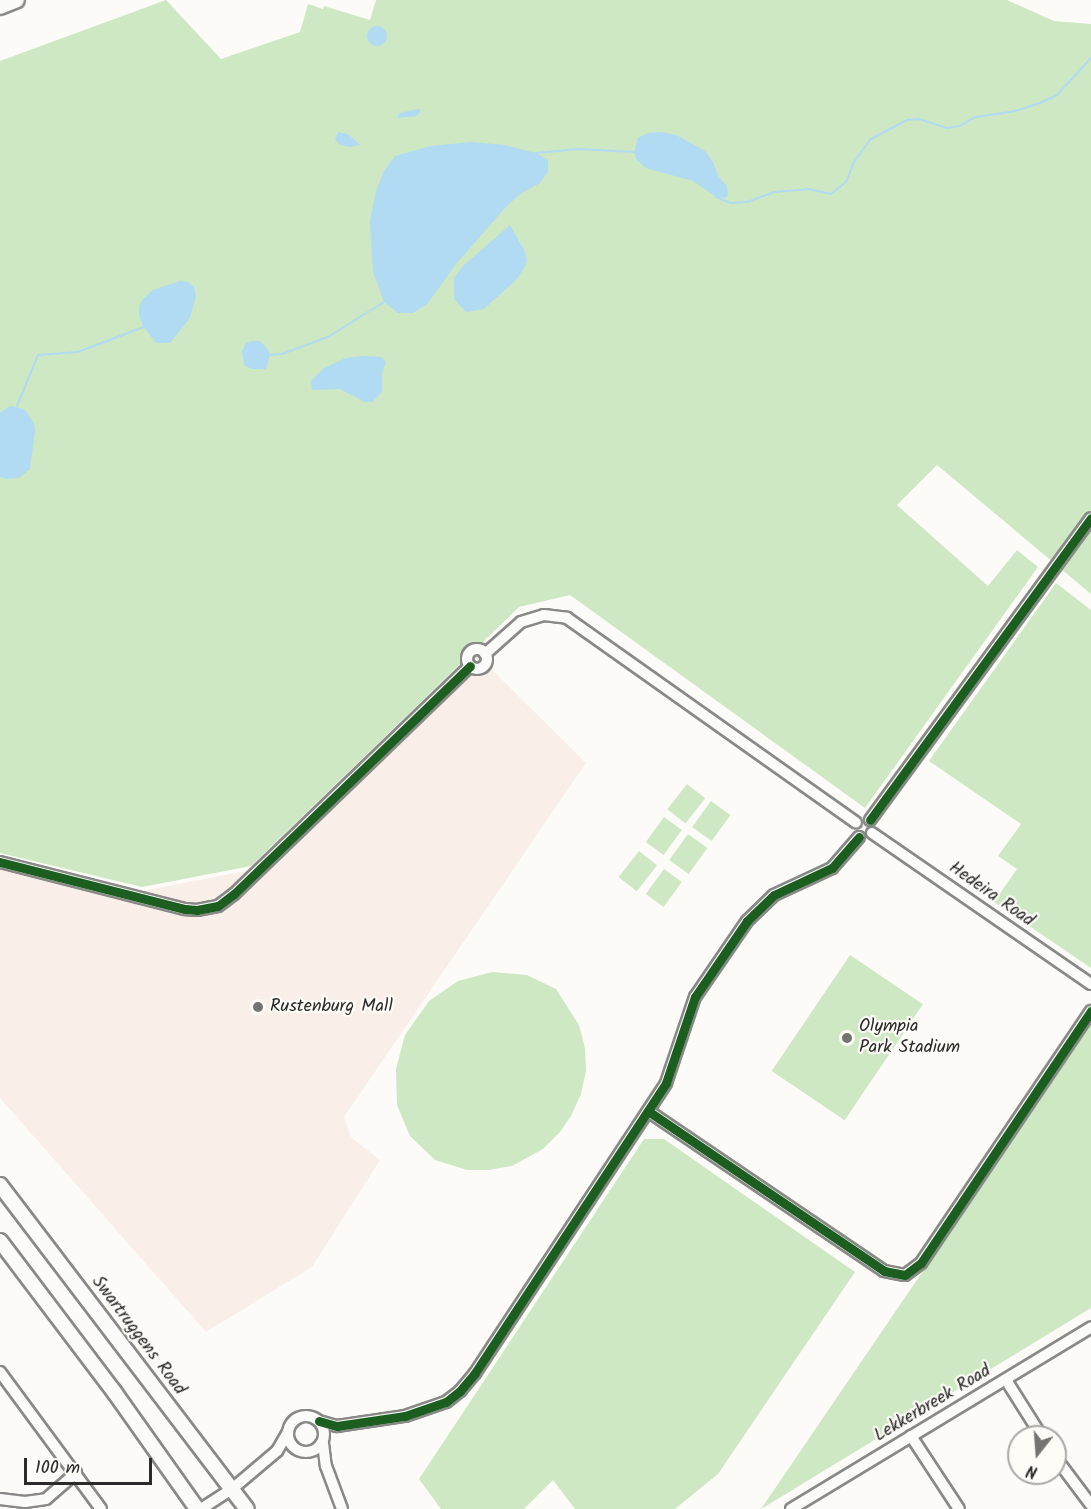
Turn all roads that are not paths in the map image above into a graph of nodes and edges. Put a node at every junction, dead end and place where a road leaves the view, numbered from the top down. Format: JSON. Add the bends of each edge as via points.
{"nodes":[{"id":1,"x":17,"y":0,"type":"edge"},
{"id":2,"x":0,"y":7,"type":"edge"},
{"id":3,"x":1091,"y":518,"type":"edge"},
{"id":4,"x":870,"y":820,"type":"junction"},
{"id":5,"x":856,"y":823,"type":"junction"},
{"id":6,"x":872,"y":833,"type":"junction"},
{"id":7,"x":859,"y":837,"type":"junction"},
{"id":8,"x":0,"y":862,"type":"edge"},
{"id":9,"x":1091,"y":984,"type":"edge"},
{"id":10,"x":1091,"y":1011,"type":"edge"},
{"id":11,"x":648,"y":1111,"type":"junction"},
{"id":12,"x":0,"y":1185,"type":"edge"},
{"id":13,"x":0,"y":1241,"type":"edge"},
{"id":14,"x":1091,"y":1328,"type":"edge"},
{"id":15,"x":0,"y":1372,"type":"edge"},
{"id":16,"x":1006,"y":1380,"type":"junction"},
{"id":17,"x":319,"y":1421,"type":"junction"},
{"id":18,"x":1034,"y":1425,"type":"edge"},
{"id":19,"x":347,"y":1426,"type":"junction"},
{"id":20,"x":288,"y":1432,"type":"junction"},
{"id":21,"x":911,"y":1436,"type":"junction"},
{"id":22,"x":323,"y":1441,"type":"junction"},
{"id":23,"x":300,"y":1450,"type":"junction"},
{"id":24,"x":277,"y":1451,"type":"junction"},
{"id":25,"x":326,"y":1466,"type":"junction"},
{"id":26,"x":76,"y":1473,"type":"junction"},
{"id":27,"x":1067,"y":1474,"type":"edge"},
{"id":28,"x":232,"y":1489,"type":"junction"},
{"id":29,"x":0,"y":1498,"type":"edge"},
{"id":30,"x":1091,"y":1505,"type":"edge"},
{"id":31,"x":101,"y":1509,"type":"edge"},
{"id":32,"x":199,"y":1509,"type":"edge"},
{"id":33,"x":247,"y":1509,"type":"edge"},
{"id":34,"x":342,"y":1509,"type":"edge"},
{"id":35,"x":791,"y":1509,"type":"edge"},
{"id":36,"x":959,"y":1509,"type":"edge"}],
"edges":[{"from":1,"to":2,"type":"main road"},
{"from":3,"to":4,"type":"street"},
{"from":4,"to":5,"type":"street"},
{"from":4,"to":6,"type":"street","via":[[874,826]]},
{"from":5,"to":7,"type":"street"},
{"from":5,"to":8,"type":"street","via":[[567,618],[544,615],[513,627],[485,654],[482,668],[470,666],[218,906],[185,909]]},
{"from":6,"to":7,"type":"street","via":[[866,838]]},
{"from":6,"to":9,"type":"street","name":"Hedeira Road"},
{"from":7,"to":11,"type":"street","via":[[832,868],[774,895],[747,921],[701,984],[672,1069]]},
{"from":10,"to":11,"type":"street","via":[[921,1263],[905,1275],[884,1272]]},
{"from":11,"to":19,"type":"street","via":[[460,1391],[428,1410]]},
{"from":12,"to":28,"type":"main road","name":"Swartruggens Road"},
{"from":13,"to":32,"type":"main road"},
{"from":14,"to":16,"type":"street","name":"Lekkerbreek Road"},
{"from":15,"to":26,"type":"street"},
{"from":16,"to":18,"type":"street"},
{"from":16,"to":21,"type":"street","name":"Lekkerbreek Road"},
{"from":17,"to":19,"type":"street"},
{"from":17,"to":20,"type":"street","via":[[309,1416],[298,1418]]},
{"from":17,"to":22,"type":"street","via":[[324,1430]]},
{"from":19,"to":22,"type":"street"},
{"from":20,"to":23,"type":"street"},
{"from":20,"to":24,"type":"street"},
{"from":21,"to":35,"type":"street","name":"Lekkerbreek Road"},
{"from":21,"to":36,"type":"street"},
{"from":22,"to":23,"type":"street","via":[[317,1449]]},
{"from":22,"to":25,"type":"street"},
{"from":23,"to":24,"type":"street"},
{"from":23,"to":25,"type":"street"},
{"from":24,"to":28,"type":"street"},
{"from":25,"to":34,"type":"street"},
{"from":26,"to":29,"type":"street","via":[[46,1499],[25,1502]]},
{"from":26,"to":31,"type":"street"},
{"from":27,"to":30,"type":"street"},
{"from":28,"to":32,"type":"street"},
{"from":28,"to":33,"type":"main road","name":"Swartruggens Road"}]}
